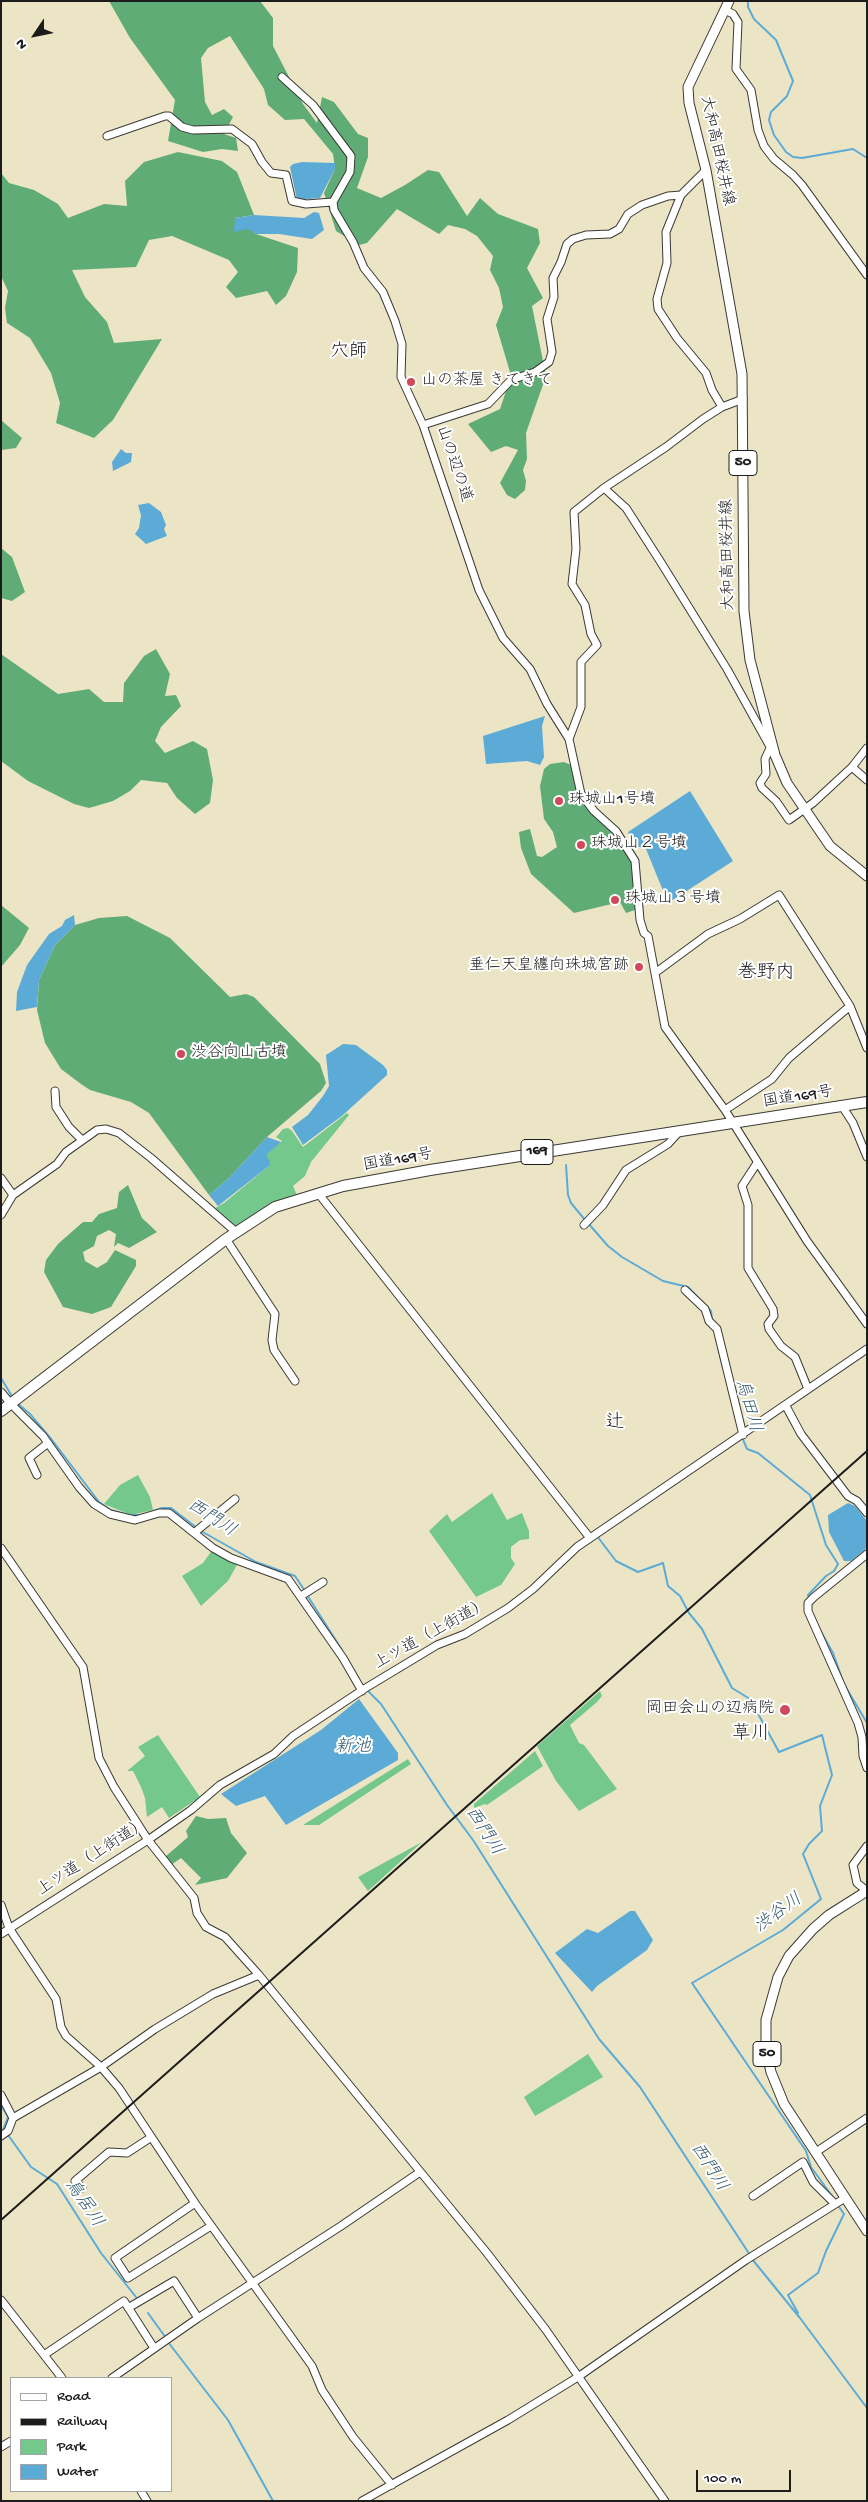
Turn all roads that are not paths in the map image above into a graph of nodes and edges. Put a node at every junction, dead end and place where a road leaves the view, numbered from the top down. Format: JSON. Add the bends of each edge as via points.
{"nodes":[{"id":1,"x":728,"y":6,"type":"edge"},
{"id":2,"x":282,"y":77,"type":"dead end"},
{"id":3,"x":107,"y":136,"type":"dead end"},
{"id":4,"x":706,"y":170,"type":"junction"},
{"id":5,"x":681,"y":195,"type":"junction"},
{"id":6,"x":333,"y":202,"type":"junction"},
{"id":7,"x":867,"y":274,"type":"edge"},
{"id":8,"x":743,"y":400,"type":"junction"},
{"id":9,"x":722,"y":406,"type":"junction"},
{"id":10,"x":423,"y":425,"type":"junction"},
{"id":11,"x":604,"y":488,"type":"junction"},
{"id":12,"x":569,"y":739,"type":"junction"},
{"id":13,"x":867,"y":748,"type":"edge"},
{"id":14,"x":772,"y":752,"type":"junction"},
{"id":15,"x":852,"y":767,"type":"junction"},
{"id":16,"x":867,"y":780,"type":"edge"},
{"id":17,"x":804,"y":810,"type":"junction"},
{"id":18,"x":867,"y":876,"type":"edge"},
{"id":19,"x":655,"y":973,"type":"junction"},
{"id":20,"x":850,"y":1006,"type":"junction"},
{"id":21,"x":867,"y":1048,"type":"edge"},
{"id":22,"x":55,"y":1091,"type":"dead end"},
{"id":23,"x":867,"y":1102,"type":"edge"},
{"id":24,"x":842,"y":1106,"type":"junction"},
{"id":25,"x":724,"y":1110,"type":"junction"},
{"id":26,"x":733,"y":1124,"type":"junction"},
{"id":27,"x":679,"y":1132,"type":"junction"},
{"id":28,"x":82,"y":1140,"type":"junction"},
{"id":29,"x":867,"y":1157,"type":"edge"},
{"id":30,"x":757,"y":1163,"type":"junction"},
{"id":31,"x":1,"y":1178,"type":"edge"},
{"id":32,"x":318,"y":1193,"type":"junction"},
{"id":33,"x":13,"y":1195,"type":"junction"},
{"id":34,"x":1,"y":1214,"type":"edge"},
{"id":35,"x":584,"y":1225,"type":"dead end"},
{"id":36,"x":236,"y":1232,"type":"junction"},
{"id":37,"x":226,"y":1239,"type":"junction"},
{"id":38,"x":685,"y":1290,"type":"dead end"},
{"id":39,"x":867,"y":1324,"type":"edge"},
{"id":40,"x":867,"y":1349,"type":"edge"},
{"id":41,"x":294,"y":1381,"type":"dead end"},
{"id":42,"x":808,"y":1389,"type":"junction"},
{"id":43,"x":1,"y":1392,"type":"edge"},
{"id":44,"x":10,"y":1404,"type":"junction"},
{"id":45,"x":786,"y":1406,"type":"junction"},
{"id":46,"x":1,"y":1411,"type":"edge"},
{"id":47,"x":743,"y":1435,"type":"junction"},
{"id":48,"x":48,"y":1443,"type":"junction"},
{"id":49,"x":37,"y":1475,"type":"dead end"},
{"id":50,"x":235,"y":1499,"type":"dead end"},
{"id":51,"x":867,"y":1513,"type":"edge"},
{"id":52,"x":196,"y":1530,"type":"junction"},
{"id":53,"x":590,"y":1538,"type":"junction"},
{"id":54,"x":1,"y":1548,"type":"edge"},
{"id":55,"x":867,"y":1554,"type":"edge"},
{"id":56,"x":323,"y":1582,"type":"dead end"},
{"id":57,"x":304,"y":1594,"type":"junction"},
{"id":58,"x":365,"y":1689,"type":"junction"},
{"id":59,"x":867,"y":1768,"type":"edge"},
{"id":60,"x":148,"y":1840,"type":"junction"},
{"id":61,"x":867,"y":1846,"type":"edge"},
{"id":62,"x":867,"y":1891,"type":"edge"},
{"id":63,"x":1,"y":1905,"type":"edge"},
{"id":64,"x":9,"y":1928,"type":"junction"},
{"id":65,"x":1,"y":1934,"type":"edge"},
{"id":66,"x":260,"y":1975,"type":"junction"},
{"id":67,"x":101,"y":2067,"type":"junction"},
{"id":68,"x":1,"y":2095,"type":"edge"},
{"id":69,"x":13,"y":2118,"type":"junction"},
{"id":70,"x":867,"y":2118,"type":"edge"},
{"id":71,"x":5,"y":2134,"type":"edge"},
{"id":72,"x":150,"y":2138,"type":"junction"},
{"id":73,"x":816,"y":2152,"type":"junction"},
{"id":74,"x":420,"y":2172,"type":"junction"},
{"id":75,"x":82,"y":2188,"type":"dead end"},
{"id":76,"x":753,"y":2196,"type":"dead end"},
{"id":77,"x":840,"y":2201,"type":"junction"},
{"id":78,"x":194,"y":2203,"type":"junction"},
{"id":79,"x":211,"y":2226,"type":"junction"},
{"id":80,"x":867,"y":2231,"type":"edge"},
{"id":81,"x":252,"y":2281,"type":"junction"},
{"id":82,"x":1,"y":2300,"type":"edge"},
{"id":83,"x":128,"y":2308,"type":"junction"},
{"id":84,"x":198,"y":2318,"type":"junction"},
{"id":85,"x":154,"y":2348,"type":"junction"},
{"id":86,"x":44,"y":2355,"type":"junction"},
{"id":87,"x":61,"y":2377,"type":"edge"},
{"id":88,"x":113,"y":2377,"type":"edge"},
{"id":89,"x":578,"y":2377,"type":"junction"},
{"id":90,"x":392,"y":2485,"type":"junction"},
{"id":91,"x":362,"y":2501,"type":"edge"},
{"id":92,"x":665,"y":2501,"type":"edge"}],
"edges":[{"from":1,"to":4,"type":"main road","name":"大和高田桜井線","number":"50","via":[[688,86],[689,103]]},
{"from":1,"to":7,"type":"street","via":[[738,22],[736,68],[751,90],[764,146],[802,185]]},
{"from":2,"to":6,"type":"street","via":[[313,105],[351,156],[350,172]]},
{"from":3,"to":6,"type":"street","via":[[165,116],[193,130],[232,129],[252,144],[271,173],[286,175],[292,201],[306,204]]},
{"from":4,"to":5,"type":"street"},
{"from":4,"to":8,"type":"main road","name":"大和高田桜井線","number":"50","via":[[739,351]]},
{"from":5,"to":9,"type":"street","via":[[666,232],[667,263],[657,299],[658,309],[706,373]]},
{"from":5,"to":10,"type":"street","name":"山の辺の道","via":[[642,205],[628,214],[619,229],[610,234],[586,234],[573,238],[567,244],[553,278],[554,297],[547,319],[552,352],[549,362],[535,372],[511,380],[488,404]]},
{"from":6,"to":10,"type":"street","via":[[364,268],[383,292],[395,321],[402,344],[401,377]]},
{"from":8,"to":9,"type":"street"},
{"from":8,"to":14,"type":"main road","name":"大和高田桜井線","number":"50","via":[[744,611],[750,660]]},
{"from":9,"to":11,"type":"street"},
{"from":10,"to":12,"type":"street","name":"山の辺の道","via":[[479,590],[508,645],[530,669]]},
{"from":11,"to":12,"type":"street","via":[[574,512],[576,549],[572,584],[584,606],[597,645],[581,662],[582,707]]},
{"from":11,"to":14,"type":"street","via":[[626,508],[660,560],[727,669]]},
{"from":12,"to":19,"type":"street","via":[[581,794],[616,831],[635,861],[640,920],[648,936]]},
{"from":13,"to":15,"type":"street"},
{"from":14,"to":17,"type":"main road","name":"大和高田桜井線","number":"50"},
{"from":14,"to":17,"type":"street","via":[[766,759],[766,774],[760,783],[762,788],[789,820]]},
{"from":15,"to":16,"type":"street"},
{"from":15,"to":17,"type":"street"},
{"from":17,"to":18,"type":"main road","name":"大和高田桜井線","number":"50","via":[[830,846]]},
{"from":19,"to":20,"type":"street","via":[[708,934],[779,895]]},
{"from":19,"to":25,"type":"street","via":[[665,1027]]},
{"from":20,"to":21,"type":"street"},
{"from":20,"to":25,"type":"street","via":[[788,1058],[772,1080]]},
{"from":22,"to":28,"type":"street","via":[[56,1107]]},
{"from":23,"to":24,"type":"highway","name":"国道169号","number":"169"},
{"from":24,"to":26,"type":"highway","name":"国道169号","number":"169"},
{"from":24,"to":29,"type":"street"},
{"from":25,"to":26,"type":"street"},
{"from":26,"to":27,"type":"highway","name":"国道169号","number":"169"},
{"from":26,"to":30,"type":"street"},
{"from":27,"to":32,"type":"highway","name":"国道169号","number":"169","via":[[430,1170]]},
{"from":27,"to":35,"type":"street","via":[[668,1144],[626,1170],[603,1205]]},
{"from":28,"to":33,"type":"street","via":[[57,1164]]},
{"from":28,"to":36,"type":"street","via":[[97,1130],[114,1130]]},
{"from":30,"to":39,"type":"street","via":[[807,1241]]},
{"from":30,"to":42,"type":"street","via":[[742,1186],[748,1205],[748,1268],[773,1309],[769,1329],[795,1356]]},
{"from":31,"to":33,"type":"street"},
{"from":32,"to":36,"type":"highway","name":"国道169号","number":"169","via":[[275,1207]]},
{"from":32,"to":53,"type":"street"},
{"from":33,"to":34,"type":"street"},
{"from":36,"to":37,"type":"highway","name":"国道169号","number":"169"},
{"from":37,"to":41,"type":"street","via":[[275,1314],[274,1350]]},
{"from":37,"to":44,"type":"highway","name":"国道169号","number":"169"},
{"from":38,"to":47,"type":"street","via":[[705,1310],[717,1330]]},
{"from":40,"to":42,"type":"street","name":"上ツ道（上街道）"},
{"from":42,"to":45,"type":"street","name":"上ツ道（上街道）"},
{"from":43,"to":44,"type":"street"},
{"from":44,"to":46,"type":"highway","name":"国道169号","number":"169"},
{"from":44,"to":48,"type":"street"},
{"from":45,"to":47,"type":"street","name":"上ツ道（上街道）"},
{"from":45,"to":51,"type":"street","via":[[801,1434],[848,1496],[857,1500]]},
{"from":47,"to":53,"type":"street","name":"上ツ道（上街道）"},
{"from":48,"to":49,"type":"street","via":[[29,1458]]},
{"from":48,"to":52,"type":"street","via":[[86,1496],[110,1514],[135,1520],[169,1513]]},
{"from":50,"to":52,"type":"street"},
{"from":52,"to":57,"type":"street","via":[[231,1558],[288,1579]]},
{"from":53,"to":58,"type":"street","name":"上ツ道（上街道）","via":[[508,1608],[466,1634],[437,1645]]},
{"from":54,"to":60,"type":"street","via":[[83,1667],[99,1758]]},
{"from":55,"to":59,"type":"street","via":[[808,1603],[808,1611],[858,1723],[862,1756]]},
{"from":56,"to":57,"type":"street"},
{"from":57,"to":58,"type":"street"},
{"from":58,"to":60,"type":"street","name":"上ツ道（上街道）","via":[[293,1736],[274,1754],[220,1785]]},
{"from":60,"to":64,"type":"street","name":"上ツ道（上街道）"},
{"from":60,"to":66,"type":"street","via":[[194,1898],[197,1913],[206,1927],[224,1936]]},
{"from":61,"to":62,"type":"street","via":[[854,1865],[858,1883]]},
{"from":62,"to":73,"type":"main road","number":"50","via":[[829,1915],[789,1956],[778,1977],[766,2020],[766,2049],[771,2072],[784,2104]]},
{"from":63,"to":64,"type":"street"},
{"from":64,"to":65,"type":"street","name":"上ツ道（上街道）"},
{"from":64,"to":67,"type":"street","via":[[56,1999],[66,2036]]},
{"from":66,"to":67,"type":"street","via":[[213,1994]]},
{"from":66,"to":74,"type":"street"},
{"from":67,"to":69,"type":"street"},
{"from":67,"to":72,"type":"street","via":[[131,2105]]},
{"from":68,"to":69,"type":"street"},
{"from":69,"to":71,"type":"street"},
{"from":70,"to":73,"type":"street"},
{"from":72,"to":75,"type":"street","via":[[127,2153],[109,2152],[75,2181]]},
{"from":72,"to":78,"type":"street"},
{"from":73,"to":77,"type":"main road","number":"50"},
{"from":74,"to":81,"type":"street"},
{"from":74,"to":89,"type":"street","via":[[546,2330]]},
{"from":76,"to":77,"type":"street","via":[[803,2162],[813,2182]]},
{"from":77,"to":80,"type":"main road","number":"50"},
{"from":77,"to":89,"type":"street","via":[[750,2258]]},
{"from":78,"to":79,"type":"street"},
{"from":78,"to":79,"type":"street","via":[[115,2258],[128,2278]]},
{"from":79,"to":81,"type":"street"},
{"from":81,"to":84,"type":"street"},
{"from":81,"to":90,"type":"street","via":[[312,2366],[322,2390],[353,2437]]},
{"from":82,"to":86,"type":"street"},
{"from":83,"to":84,"type":"street","via":[[174,2282]]},
{"from":83,"to":85,"type":"street"},
{"from":83,"to":86,"type":"street","via":[[124,2301]]},
{"from":84,"to":85,"type":"street"},
{"from":85,"to":88,"type":"street"},
{"from":86,"to":87,"type":"street"},
{"from":89,"to":90,"type":"street"},
{"from":89,"to":92,"type":"street"},
{"from":90,"to":91,"type":"street"}]}
